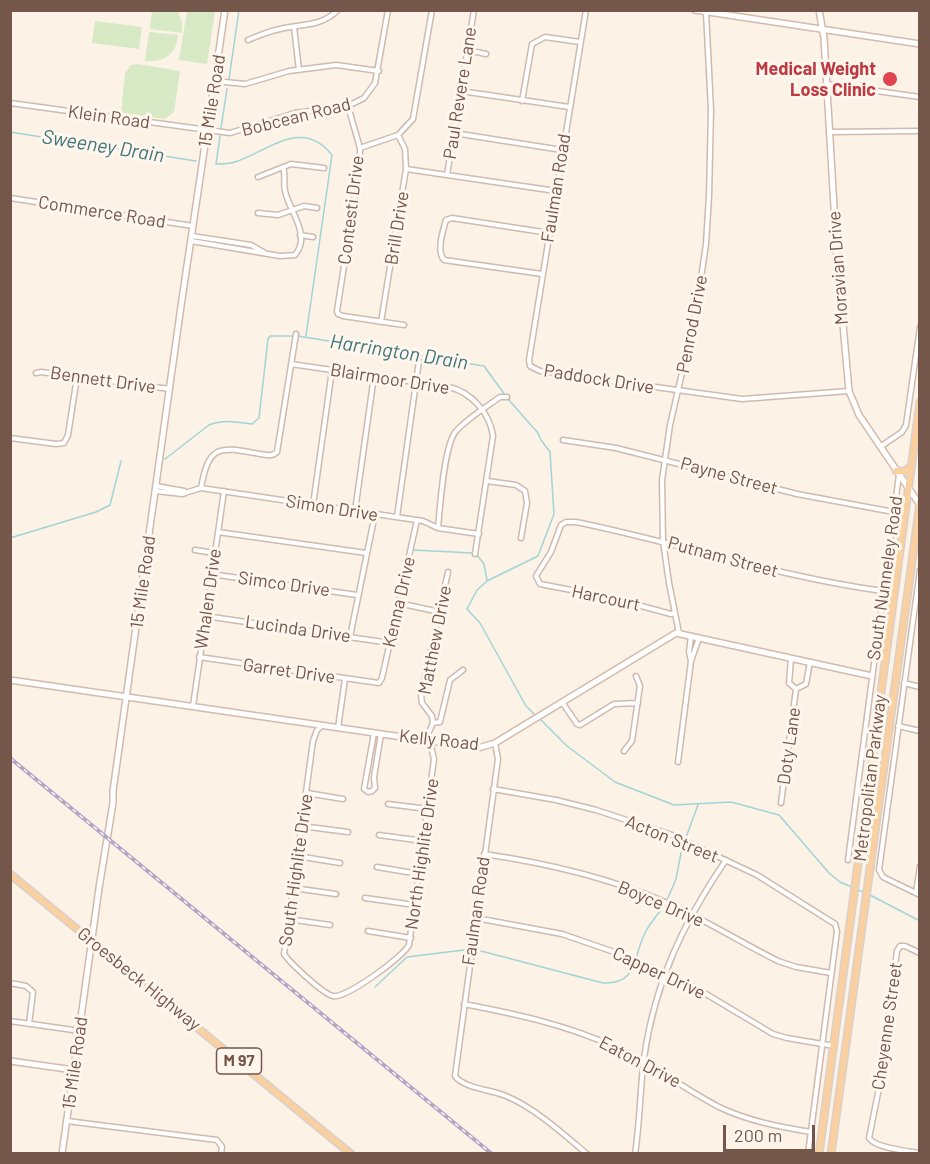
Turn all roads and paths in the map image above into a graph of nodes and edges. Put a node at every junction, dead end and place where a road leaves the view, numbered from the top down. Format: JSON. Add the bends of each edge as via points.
{"nodes":[{"id":1,"x":225,"y":10,"type":"edge"},
{"id":2,"x":339,"y":10,"type":"edge"},
{"id":3,"x":388,"y":10,"type":"edge"},
{"id":4,"x":432,"y":10,"type":"edge"},
{"id":5,"x":474,"y":10,"type":"edge"},
{"id":6,"x":586,"y":10,"type":"edge"},
{"id":7,"x":695,"y":10,"type":"edge"},
{"id":8,"x":819,"y":10,"type":"edge"},
{"id":9,"x":706,"y":12,"type":"junction"},
{"id":10,"x":294,"y":27,"type":"junction"},
{"id":11,"x":823,"y":30,"type":"junction"},
{"id":12,"x":248,"y":40,"type":"dead end"},
{"id":13,"x":580,"y":42,"type":"junction"},
{"id":14,"x":920,"y":44,"type":"edge"},
{"id":15,"x":467,"y":50,"type":"junction"},
{"id":16,"x":486,"y":54,"type":"dead end"},
{"id":17,"x":299,"y":70,"type":"junction"},
{"id":18,"x":379,"y":71,"type":"junction"},
{"id":19,"x":215,"y":81,"type":"junction"},
{"id":20,"x":826,"y":84,"type":"junction"},
{"id":21,"x":461,"y":92,"type":"junction"},
{"id":22,"x":920,"y":97,"type":"edge"},
{"id":23,"x":522,"y":101,"type":"junction"},
{"id":24,"x":10,"y":103,"type":"edge"},
{"id":25,"x":348,"y":106,"type":"junction"},
{"id":26,"x":569,"y":107,"type":"junction"},
{"id":27,"x":207,"y":130,"type":"junction"},
{"id":28,"x":920,"y":131,"type":"edge"},
{"id":29,"x":829,"y":132,"type":"junction"},
{"id":30,"x":454,"y":133,"type":"junction"},
{"id":31,"x":398,"y":135,"type":"junction"},
{"id":32,"x":360,"y":148,"type":"junction"},
{"id":33,"x":562,"y":150,"type":"junction"},
{"id":34,"x":283,"y":167,"type":"junction"},
{"id":35,"x":324,"y":168,"type":"dead end"},
{"id":36,"x":406,"y":169,"type":"junction"},
{"id":37,"x":447,"y":175,"type":"junction"},
{"id":38,"x":258,"y":177,"type":"dead end"},
{"id":39,"x":556,"y":191,"type":"junction"},
{"id":40,"x":10,"y":198,"type":"edge"},
{"id":41,"x":317,"y":208,"type":"dead end"},
{"id":42,"x":293,"y":210,"type":"junction"},
{"id":43,"x":258,"y":213,"type":"dead end"},
{"id":44,"x":193,"y":226,"type":"junction"},
{"id":45,"x":549,"y":233,"type":"junction"},
{"id":46,"x":300,"y":235,"type":"junction"},
{"id":47,"x":313,"y":237,"type":"dead end"},
{"id":48,"x":191,"y":238,"type":"junction"},
{"id":49,"x":542,"y":274,"type":"junction"},
{"id":50,"x":381,"y":322,"type":"junction"},
{"id":51,"x":404,"y":325,"type":"dead end"},
{"id":52,"x":920,"y":327,"type":"edge"},
{"id":53,"x":296,"y":334,"type":"dead end"},
{"id":54,"x":419,"y":361,"type":"dead end"},
{"id":55,"x":291,"y":364,"type":"junction"},
{"id":56,"x":530,"y":366,"type":"joint"},
{"id":57,"x":332,"y":370,"type":"junction"},
{"id":58,"x":36,"y":373,"type":"dead end"},
{"id":59,"x":374,"y":376,"type":"junction"},
{"id":60,"x":77,"y":377,"type":"junction"},
{"id":61,"x":416,"y":382,"type":"junction"},
{"id":62,"x":170,"y":389,"type":"junction"},
{"id":63,"x":678,"y":391,"type":"junction"},
{"id":64,"x":849,"y":391,"type":"junction"},
{"id":65,"x":507,"y":398,"type":"dead end"},
{"id":66,"x":920,"y":402,"type":"edge"},
{"id":67,"x":482,"y":410,"type":"junction"},
{"id":68,"x":919,"y":413,"type":"edge"},
{"id":69,"x":10,"y":438,"type":"edge"},
{"id":70,"x":563,"y":440,"type":"dead end"},
{"id":71,"x":880,"y":447,"type":"junction"},
{"id":72,"x":664,"y":459,"type":"junction"},
{"id":73,"x":911,"y":466,"type":"junction"},
{"id":74,"x":898,"y":473,"type":"junction"},
{"id":75,"x":487,"y":481,"type":"junction"},
{"id":76,"x":156,"y":488,"type":"junction"},
{"id":77,"x":201,"y":488,"type":"junction"},
{"id":78,"x":908,"y":488,"type":"junction"},
{"id":79,"x":224,"y":491,"type":"junction"},
{"id":80,"x":919,"y":504,"type":"edge"},
{"id":81,"x":313,"y":505,"type":"junction"},
{"id":82,"x":355,"y":511,"type":"junction"},
{"id":83,"x":894,"y":512,"type":"junction"},
{"id":84,"x":375,"y":514,"type":"junction"},
{"id":85,"x":397,"y":517,"type":"junction"},
{"id":86,"x":417,"y":520,"type":"junction"},
{"id":87,"x":918,"y":526,"type":"edge"},
{"id":88,"x":438,"y":528,"type":"junction"},
{"id":89,"x":218,"y":532,"type":"junction"},
{"id":90,"x":479,"y":534,"type":"junction"},
{"id":91,"x":521,"y":538,"type":"dead end"},
{"id":92,"x":663,"y":541,"type":"junction"},
{"id":93,"x":195,"y":550,"type":"dead end"},
{"id":94,"x":214,"y":552,"type":"junction"},
{"id":95,"x":366,"y":553,"type":"junction"},
{"id":96,"x":475,"y":554,"type":"dead end"},
{"id":97,"x":920,"y":570,"type":"edge"},
{"id":98,"x":448,"y":572,"type":"dead end"},
{"id":99,"x":896,"y":573,"type":"junction"},
{"id":100,"x":211,"y":574,"type":"junction"},
{"id":101,"x":909,"y":580,"type":"junction"},
{"id":102,"x":538,"y":582,"type":"joint"},
{"id":103,"x":884,"y":591,"type":"junction"},
{"id":104,"x":357,"y":595,"type":"junction"},
{"id":105,"x":398,"y":603,"type":"junction"},
{"id":106,"x":440,"y":612,"type":"junction"},
{"id":107,"x":675,"y":613,"type":"junction"},
{"id":108,"x":205,"y":616,"type":"junction"},
{"id":109,"x":679,"y":633,"type":"junction"},
{"id":110,"x":692,"y":636,"type":"junction"},
{"id":111,"x":350,"y":637,"type":"junction"},
{"id":112,"x":699,"y":637,"type":"junction"},
{"id":113,"x":390,"y":642,"type":"junction"},
{"id":114,"x":199,"y":657,"type":"junction"},
{"id":115,"x":791,"y":658,"type":"junction"},
{"id":116,"x":691,"y":661,"type":"junction"},
{"id":117,"x":810,"y":662,"type":"junction"},
{"id":118,"x":463,"y":670,"type":"dead end"},
{"id":119,"x":636,"y":676,"type":"dead end"},
{"id":120,"x":872,"y":676,"type":"junction"},
{"id":121,"x":345,"y":679,"type":"junction"},
{"id":122,"x":10,"y":680,"type":"edge"},
{"id":123,"x":379,"y":683,"type":"joint"},
{"id":124,"x":904,"y":683,"type":"junction"},
{"id":125,"x":920,"y":687,"type":"edge"},
{"id":126,"x":796,"y":689,"type":"junction"},
{"id":127,"x":128,"y":697,"type":"junction"},
{"id":128,"x":562,"y":702,"type":"junction"},
{"id":129,"x":638,"y":704,"type":"junction"},
{"id":130,"x":193,"y":706,"type":"junction"},
{"id":131,"x":433,"y":723,"type":"junction"},
{"id":132,"x":323,"y":725,"type":"junction"},
{"id":133,"x":898,"y":726,"type":"junction"},
{"id":134,"x":339,"y":728,"type":"junction"},
{"id":135,"x":920,"y":731,"type":"edge"},
{"id":136,"x":374,"y":733,"type":"junction"},
{"id":137,"x":381,"y":734,"type":"junction"},
{"id":138,"x":429,"y":741,"type":"junction"},
{"id":139,"x":495,"y":744,"type":"junction"},
{"id":140,"x":624,"y":751,"type":"dead end"},
{"id":141,"x":678,"y":762,"type":"dead end"},
{"id":142,"x":493,"y":789,"type":"junction"},
{"id":143,"x":307,"y":793,"type":"junction"},
{"id":144,"x":343,"y":799,"type":"dead end"},
{"id":145,"x":781,"y":803,"type":"dead end"},
{"id":146,"x":388,"y":804,"type":"dead end"},
{"id":147,"x":428,"y":809,"type":"junction"},
{"id":148,"x":301,"y":826,"type":"junction"},
{"id":149,"x":348,"y":832,"type":"dead end"},
{"id":150,"x":379,"y":835,"type":"dead end"},
{"id":151,"x":423,"y":841,"type":"junction"},
{"id":152,"x":484,"y":854,"type":"junction"},
{"id":153,"x":297,"y":856,"type":"junction"},
{"id":154,"x":726,"y":860,"type":"junction"},
{"id":155,"x":848,"y":860,"type":"dead end"},
{"id":156,"x":340,"y":863,"type":"dead end"},
{"id":157,"x":920,"y":866,"type":"edge"},
{"id":158,"x":377,"y":867,"type":"dead end"},
{"id":159,"x":10,"y":874,"type":"edge"},
{"id":160,"x":419,"y":874,"type":"junction"},
{"id":161,"x":293,"y":888,"type":"junction"},
{"id":162,"x":336,"y":894,"type":"dead end"},
{"id":163,"x":918,"y":894,"type":"edge"},
{"id":164,"x":365,"y":898,"type":"dead end"},
{"id":165,"x":415,"y":905,"type":"junction"},
{"id":166,"x":691,"y":915,"type":"junction"},
{"id":167,"x":476,"y":918,"type":"junction"},
{"id":168,"x":288,"y":919,"type":"junction"},
{"id":169,"x":330,"y":925,"type":"dead end"},
{"id":170,"x":368,"y":930,"type":"dead end"},
{"id":171,"x":411,"y":938,"type":"junction"},
{"id":172,"x":92,"y":940,"type":"junction"},
{"id":173,"x":920,"y":953,"type":"edge"},
{"id":174,"x":664,"y":973,"type":"junction"},
{"id":175,"x":831,"y":973,"type":"junction"},
{"id":176,"x":10,"y":983,"type":"edge"},
{"id":177,"x":841,"y":990,"type":"junction"},
{"id":178,"x":852,"y":995,"type":"junction"},
{"id":179,"x":333,"y":996,"type":"joint"},
{"id":180,"x":464,"y":1004,"type":"junction"},
{"id":181,"x":10,"y":1022,"type":"edge"},
{"id":182,"x":29,"y":1024,"type":"junction"},
{"id":183,"x":80,"y":1031,"type":"junction"},
{"id":184,"x":822,"y":1045,"type":"junction"},
{"id":185,"x":834,"y":1046,"type":"junction"},
{"id":186,"x":10,"y":1061,"type":"edge"},
{"id":187,"x":644,"y":1061,"type":"junction"},
{"id":188,"x":74,"y":1070,"type":"junction"},
{"id":189,"x":67,"y":1120,"type":"junction"},
{"id":190,"x":811,"y":1132,"type":"junction"},
{"id":191,"x":920,"y":1153,"type":"edge"},
{"id":192,"x":62,"y":1154,"type":"edge"},
{"id":193,"x":221,"y":1154,"type":"edge"},
{"id":194,"x":351,"y":1154,"type":"edge"},
{"id":195,"x":587,"y":1154,"type":"edge"},
{"id":196,"x":635,"y":1154,"type":"edge"},
{"id":197,"x":808,"y":1154,"type":"edge"},
{"id":198,"x":819,"y":1154,"type":"edge"},
{"id":199,"x":831,"y":1154,"type":"edge"}],
"edges":[{"from":1,"to":19,"type":"street","name":"15 Mile Road"},
{"from":2,"to":10,"type":"street","via":[[324,21]]},
{"from":3,"to":18,"type":"street","name":"Bobcean Road"},
{"from":4,"to":31,"type":"street","via":[[414,114]]},
{"from":5,"to":15,"type":"street","name":"Paul Revere Lane"},
{"from":6,"to":13,"type":"street","name":"Faulman Road"},
{"from":7,"to":9,"type":"street"},
{"from":8,"to":11,"type":"street","name":"Moravian Drive"},
{"from":9,"to":11,"type":"street"},
{"from":9,"to":63,"type":"street","name":"Penrod Drive","via":[[711,110],[709,205],[698,304]]},
{"from":10,"to":12,"type":"street"},
{"from":10,"to":17,"type":"street"},
{"from":11,"to":14,"type":"street"},
{"from":11,"to":20,"type":"street","name":"Moravian Drive"},
{"from":13,"to":23,"type":"street","via":[[545,37],[532,44]]},
{"from":13,"to":26,"type":"street","name":"Faulman Road"},
{"from":15,"to":16,"type":"street"},
{"from":15,"to":21,"type":"street","name":"Paul Revere Lane"},
{"from":17,"to":18,"type":"street","via":[[342,65]]},
{"from":17,"to":19,"type":"street","via":[[245,84]]},
{"from":18,"to":25,"type":"street","name":"Bobcean Road","via":[[371,90]]},
{"from":19,"to":27,"type":"street","name":"15 Mile Road"},
{"from":20,"to":22,"type":"street"},
{"from":20,"to":29,"type":"street","name":"Moravian Drive"},
{"from":21,"to":23,"type":"street"},
{"from":21,"to":30,"type":"street","name":"Paul Revere Lane"},
{"from":23,"to":26,"type":"street"},
{"from":24,"to":27,"type":"street","name":"Klein Road"},
{"from":25,"to":27,"type":"street","name":"Bobcean Road","via":[[295,113],[234,132]]},
{"from":25,"to":32,"type":"street","name":"Contesti Drive"},
{"from":26,"to":33,"type":"street","name":"Faulman Road"},
{"from":27,"to":44,"type":"street","name":"15 Mile Road"},
{"from":28,"to":29,"type":"street"},
{"from":29,"to":64,"type":"street","name":"Moravian Drive"},
{"from":30,"to":33,"type":"street"},
{"from":30,"to":37,"type":"street","name":"Paul Revere Lane"},
{"from":31,"to":32,"type":"street"},
{"from":31,"to":36,"type":"street","name":"Brill Drive","via":[[405,149]]},
{"from":32,"to":50,"type":"street","name":"Contesti Drive","via":[[337,308],[338,314]]},
{"from":33,"to":39,"type":"street","name":"Faulman Road"},
{"from":34,"to":35,"type":"street","via":[[296,164]]},
{"from":34,"to":38,"type":"street"},
{"from":34,"to":42,"type":"street","via":[[285,192]]},
{"from":36,"to":37,"type":"street"},
{"from":36,"to":50,"type":"street","name":"Brill Drive"},
{"from":37,"to":39,"type":"street"},
{"from":39,"to":45,"type":"street","name":"Faulman Road"},
{"from":40,"to":44,"type":"street","name":"Commerce Road"},
{"from":41,"to":42,"type":"street","via":[[304,206]]},
{"from":42,"to":43,"type":"street","via":[[278,215]]},
{"from":42,"to":46,"type":"street"},
{"from":44,"to":48,"type":"street","name":"15 Mile Road"},
{"from":45,"to":49,"type":"street","name":"Faulman Road"},
{"from":45,"to":49,"type":"street","via":[[452,218],[445,223],[442,237],[441,259]]},
{"from":46,"to":47,"type":"street"},
{"from":46,"to":48,"type":"street","via":[[295,255],[288,257],[265,254],[251,245]]},
{"from":48,"to":62,"type":"street","name":"15 Mile Road"},
{"from":49,"to":56,"type":"street","name":"Faulman Road"},
{"from":50,"to":51,"type":"street"},
{"from":52,"to":71,"type":"street","via":[[906,425]]},
{"from":53,"to":55,"type":"street"},
{"from":54,"to":61,"type":"street"},
{"from":55,"to":57,"type":"street","name":"Blairmoor Drive"},
{"from":55,"to":77,"type":"street","via":[[277,452],[270,456],[229,449],[217,452],[207,463]]},
{"from":56,"to":63,"type":"street","name":"Paddock Drive","via":[[540,371]]},
{"from":57,"to":59,"type":"street","name":"Blairmoor Drive"},
{"from":57,"to":81,"type":"street"},
{"from":58,"to":60,"type":"street","name":"Bennett Drive"},
{"from":59,"to":61,"type":"street","name":"Blairmoor Drive"},
{"from":59,"to":82,"type":"street"},
{"from":60,"to":62,"type":"street","name":"Bennett Drive"},
{"from":60,"to":69,"type":"street","via":[[64,443]]},
{"from":61,"to":67,"type":"street","name":"Blairmoor Drive","via":[[462,391]]},
{"from":61,"to":85,"type":"street"},
{"from":62,"to":76,"type":"street","name":"15 Mile Road"},
{"from":63,"to":64,"type":"street","name":"Paddock Drive","via":[[742,399]]},
{"from":63,"to":72,"type":"street","name":"Penrod Drive"},
{"from":64,"to":71,"type":"street","name":"Moravian Drive","via":[[856,411]]},
{"from":65,"to":67,"type":"street","via":[[500,397]]},
{"from":66,"to":68,"type":"main road","name":"Metropolitan Parkway"},
{"from":67,"to":75,"type":"street","via":[[493,436]]},
{"from":67,"to":88,"type":"street","via":[[458,429],[450,441]]},
{"from":68,"to":73,"type":"main road","name":"Metropolitan Parkway"},
{"from":70,"to":72,"type":"street","name":"Payne Street"},
{"from":71,"to":74,"type":"street","name":"Moravian Drive"},
{"from":72,"to":83,"type":"street","name":"Payne Street","via":[[797,494]]},
{"from":72,"to":92,"type":"street","name":"Penrod Drive"},
{"from":73,"to":74,"type":"main road"},
{"from":73,"to":78,"type":"main road","name":"Metropolitan Parkway"},
{"from":74,"to":78,"type":"street","name":"Moravian Drive"},
{"from":74,"to":83,"type":"street","name":"South Nunneley Road"},
{"from":75,"to":90,"type":"street"},
{"from":75,"to":91,"type":"street","via":[[516,485],[525,491],[527,503]]},
{"from":76,"to":77,"type":"street","name":"Simon Drive","via":[[185,493]]},
{"from":76,"to":127,"type":"street","name":"15 Mile Road"},
{"from":77,"to":79,"type":"street","name":"Simon Drive"},
{"from":78,"to":80,"type":"street","name":"Moravian Drive"},
{"from":78,"to":99,"type":"main road","name":"Metropolitan Parkway"},
{"from":79,"to":81,"type":"street","name":"Simon Drive"},
{"from":79,"to":89,"type":"street","name":"Whalen Drive"},
{"from":80,"to":87,"type":"main road","name":"Metropolitan Parkway"},
{"from":81,"to":82,"type":"street","name":"Simon Drive"},
{"from":82,"to":84,"type":"street","name":"Simon Drive"},
{"from":83,"to":103,"type":"street","name":"South Nunneley Road"},
{"from":84,"to":85,"type":"street","name":"Simon Drive"},
{"from":84,"to":95,"type":"street"},
{"from":85,"to":86,"type":"street","name":"Simon Drive"},
{"from":86,"to":88,"type":"street","name":"Simon Drive"},
{"from":86,"to":105,"type":"street","name":"Kenna Drive"},
{"from":87,"to":101,"type":"main road","name":"Metropolitan Parkway"},
{"from":88,"to":90,"type":"street","name":"Simon Drive"},
{"from":89,"to":94,"type":"street","name":"Whalen Drive"},
{"from":89,"to":95,"type":"street"},
{"from":90,"to":96,"type":"street"},
{"from":92,"to":102,"type":"street","name":"Putnam Street","via":[[576,522],[563,523],[538,573]]},
{"from":92,"to":103,"type":"street","name":"Putnam Street","via":[[773,571]]},
{"from":92,"to":107,"type":"street","name":"Penrod Drive"},
{"from":93,"to":94,"type":"street"},
{"from":94,"to":100,"type":"street","name":"Whalen Drive"},
{"from":95,"to":104,"type":"street"},
{"from":97,"to":124,"type":"street"},
{"from":98,"to":106,"type":"street","name":"Matthew Drive"},
{"from":99,"to":101,"type":"main road"},
{"from":99,"to":177,"type":"main road","name":"Metropolitan Parkway"},
{"from":100,"to":104,"type":"street","name":"Simco Drive"},
{"from":100,"to":108,"type":"street","name":"Whalen Drive"},
{"from":101,"to":178,"type":"main road","name":"Metropolitan Parkway"},
{"from":102,"to":107,"type":"street","name":"Harcourt"},
{"from":103,"to":120,"type":"street","name":"South Nunneley Road"},
{"from":104,"to":111,"type":"street"},
{"from":105,"to":106,"type":"street"},
{"from":105,"to":113,"type":"street","name":"Kenna Drive"},
{"from":106,"to":131,"type":"street","name":"Matthew Drive","via":[[421,698]]},
{"from":107,"to":109,"type":"street","name":"Penrod Drive"},
{"from":108,"to":111,"type":"street","name":"Lucinda Drive"},
{"from":108,"to":114,"type":"street","name":"Whalen Drive"},
{"from":109,"to":110,"type":"street"},
{"from":109,"to":128,"type":"street","name":"Kelly Road"},
{"from":110,"to":112,"type":"street"},
{"from":110,"to":116,"type":"street"},
{"from":111,"to":113,"type":"street","name":"Lucinda Drive"},
{"from":112,"to":115,"type":"street"},
{"from":112,"to":116,"type":"street"},
{"from":113,"to":123,"type":"street","name":"Kenna Drive"},
{"from":114,"to":121,"type":"street","name":"Garret Drive"},
{"from":114,"to":130,"type":"street","name":"Whalen Drive"},
{"from":115,"to":117,"type":"street"},
{"from":115,"to":126,"type":"street","name":"Doty Lane","via":[[789,683]]},
{"from":116,"to":141,"type":"street"},
{"from":117,"to":120,"type":"street"},
{"from":117,"to":126,"type":"street","name":"Doty Lane","via":[[806,684]]},
{"from":118,"to":131,"type":"street","via":[[450,680],[440,722]]},
{"from":119,"to":129,"type":"street","via":[[640,686]]},
{"from":120,"to":155,"type":"street","name":"South Nunneley Road"},
{"from":121,"to":123,"type":"street","name":"Garret Drive"},
{"from":121,"to":134,"type":"street"},
{"from":122,"to":127,"type":"street","name":"Kelly Road"},
{"from":124,"to":125,"type":"street"},
{"from":124,"to":133,"type":"street"},
{"from":126,"to":145,"type":"street","name":"Doty Lane"},
{"from":127,"to":130,"type":"street","name":"Kelly Road"},
{"from":127,"to":172,"type":"street","name":"15 Mile Road"},
{"from":128,"to":129,"type":"street","via":[[577,724],[614,704]]},
{"from":128,"to":139,"type":"street","name":"Kelly Road"},
{"from":129,"to":140,"type":"street","via":[[632,741]]},
{"from":130,"to":132,"type":"street","name":"Kelly Road"},
{"from":131,"to":138,"type":"street","name":"Matthew Drive"},
{"from":132,"to":134,"type":"street","name":"Kelly Road"},
{"from":132,"to":143,"type":"street","name":"South Highlite Drive","via":[[313,741]]},
{"from":133,"to":135,"type":"street"},
{"from":133,"to":163,"type":"street","via":[[879,866],[880,874]]},
{"from":134,"to":136,"type":"street","name":"Kelly Road"},
{"from":136,"to":137,"type":"street","name":"Kelly Road"},
{"from":136,"to":137,"type":"street","via":[[363,785],[368,792],[375,788]]},
{"from":137,"to":138,"type":"street","name":"Kelly Road"},
{"from":138,"to":139,"type":"street","name":"Kelly Road","via":[[478,748]]},
{"from":138,"to":147,"type":"street","name":"North Highlite Drive","via":[[434,759]]},
{"from":139,"to":142,"type":"street","name":"Faulman Road","via":[[498,759]]},
{"from":142,"to":152,"type":"street","name":"Faulman Road"},
{"from":142,"to":154,"type":"street","name":"Acton Street","via":[[567,802],[629,820]]},
{"from":143,"to":144,"type":"street"},
{"from":143,"to":148,"type":"street","name":"South Highlite Drive"},
{"from":146,"to":147,"type":"street"},
{"from":147,"to":151,"type":"street","name":"North Highlite Drive"},
{"from":148,"to":149,"type":"street"},
{"from":148,"to":153,"type":"street","name":"South Highlite Drive"},
{"from":150,"to":151,"type":"street"},
{"from":151,"to":160,"type":"street","name":"North Highlite Drive"},
{"from":152,"to":166,"type":"street","name":"Boyce Drive","via":[[585,874]]},
{"from":152,"to":167,"type":"street","name":"Faulman Road"},
{"from":153,"to":156,"type":"street"},
{"from":153,"to":161,"type":"street","name":"South Highlite Drive"},
{"from":154,"to":166,"type":"street"},
{"from":154,"to":175,"type":"street","name":"Acton Street","via":[[771,883],[836,926]]},
{"from":157,"to":163,"type":"street"},
{"from":158,"to":160,"type":"street"},
{"from":159,"to":172,"type":"main road","name":"Groesbeck Highway","number":"M 97"},
{"from":160,"to":165,"type":"street","name":"North Highlite Drive"},
{"from":161,"to":162,"type":"street"},
{"from":161,"to":168,"type":"street","name":"South Highlite Drive"},
{"from":164,"to":165,"type":"street"},
{"from":165,"to":171,"type":"street","name":"North Highlite Drive"},
{"from":166,"to":174,"type":"street"},
{"from":166,"to":175,"type":"street","name":"Boyce Drive","via":[[778,961]]},
{"from":167,"to":174,"type":"street","name":"Capper Drive","via":[[572,937]]},
{"from":167,"to":180,"type":"street","name":"Faulman Road"},
{"from":168,"to":169,"type":"street"},
{"from":168,"to":179,"type":"street","name":"South Highlite Drive","via":[[285,957]]},
{"from":170,"to":171,"type":"street"},
{"from":171,"to":179,"type":"street","name":"North Highlite Drive","via":[[408,949],[374,976],[347,993]]},
{"from":172,"to":183,"type":"street","name":"15 Mile Road"},
{"from":172,"to":194,"type":"main road","name":"Groesbeck Highway","number":"M 97"},
{"from":173,"to":191,"type":"street","name":"Cheyenne Street","via":[[905,946],[897,951],[870,1141]]},
{"from":174,"to":184,"type":"street","name":"Capper Drive","via":[[773,1034]]},
{"from":174,"to":187,"type":"street"},
{"from":175,"to":184,"type":"street"},
{"from":176,"to":182,"type":"street","via":[[27,986],[33,992]]},
{"from":177,"to":178,"type":"main road"},
{"from":177,"to":185,"type":"main road","name":"Metropolitan Parkway"},
{"from":178,"to":199,"type":"main road","name":"Metropolitan Parkway"},
{"from":180,"to":187,"type":"street","name":"Eaton Drive","via":[[536,1019]]},
{"from":180,"to":195,"type":"street","name":"Faulman Road","via":[[456,1079],[514,1100]]},
{"from":181,"to":182,"type":"street"},
{"from":182,"to":183,"type":"street"},
{"from":183,"to":188,"type":"street","name":"15 Mile Road"},
{"from":184,"to":185,"type":"street","name":"Capper Drive"},
{"from":184,"to":190,"type":"street"},
{"from":185,"to":198,"type":"main road","name":"Metropolitan Parkway"},
{"from":186,"to":188,"type":"street"},
{"from":187,"to":190,"type":"street","name":"Eaton Drive","via":[[737,1115]]},
{"from":187,"to":196,"type":"street"},
{"from":188,"to":189,"type":"street","name":"15 Mile Road"},
{"from":189,"to":192,"type":"street","name":"15 Mile Road"},
{"from":189,"to":193,"type":"street","via":[[217,1140]]},
{"from":190,"to":197,"type":"street"}]}
